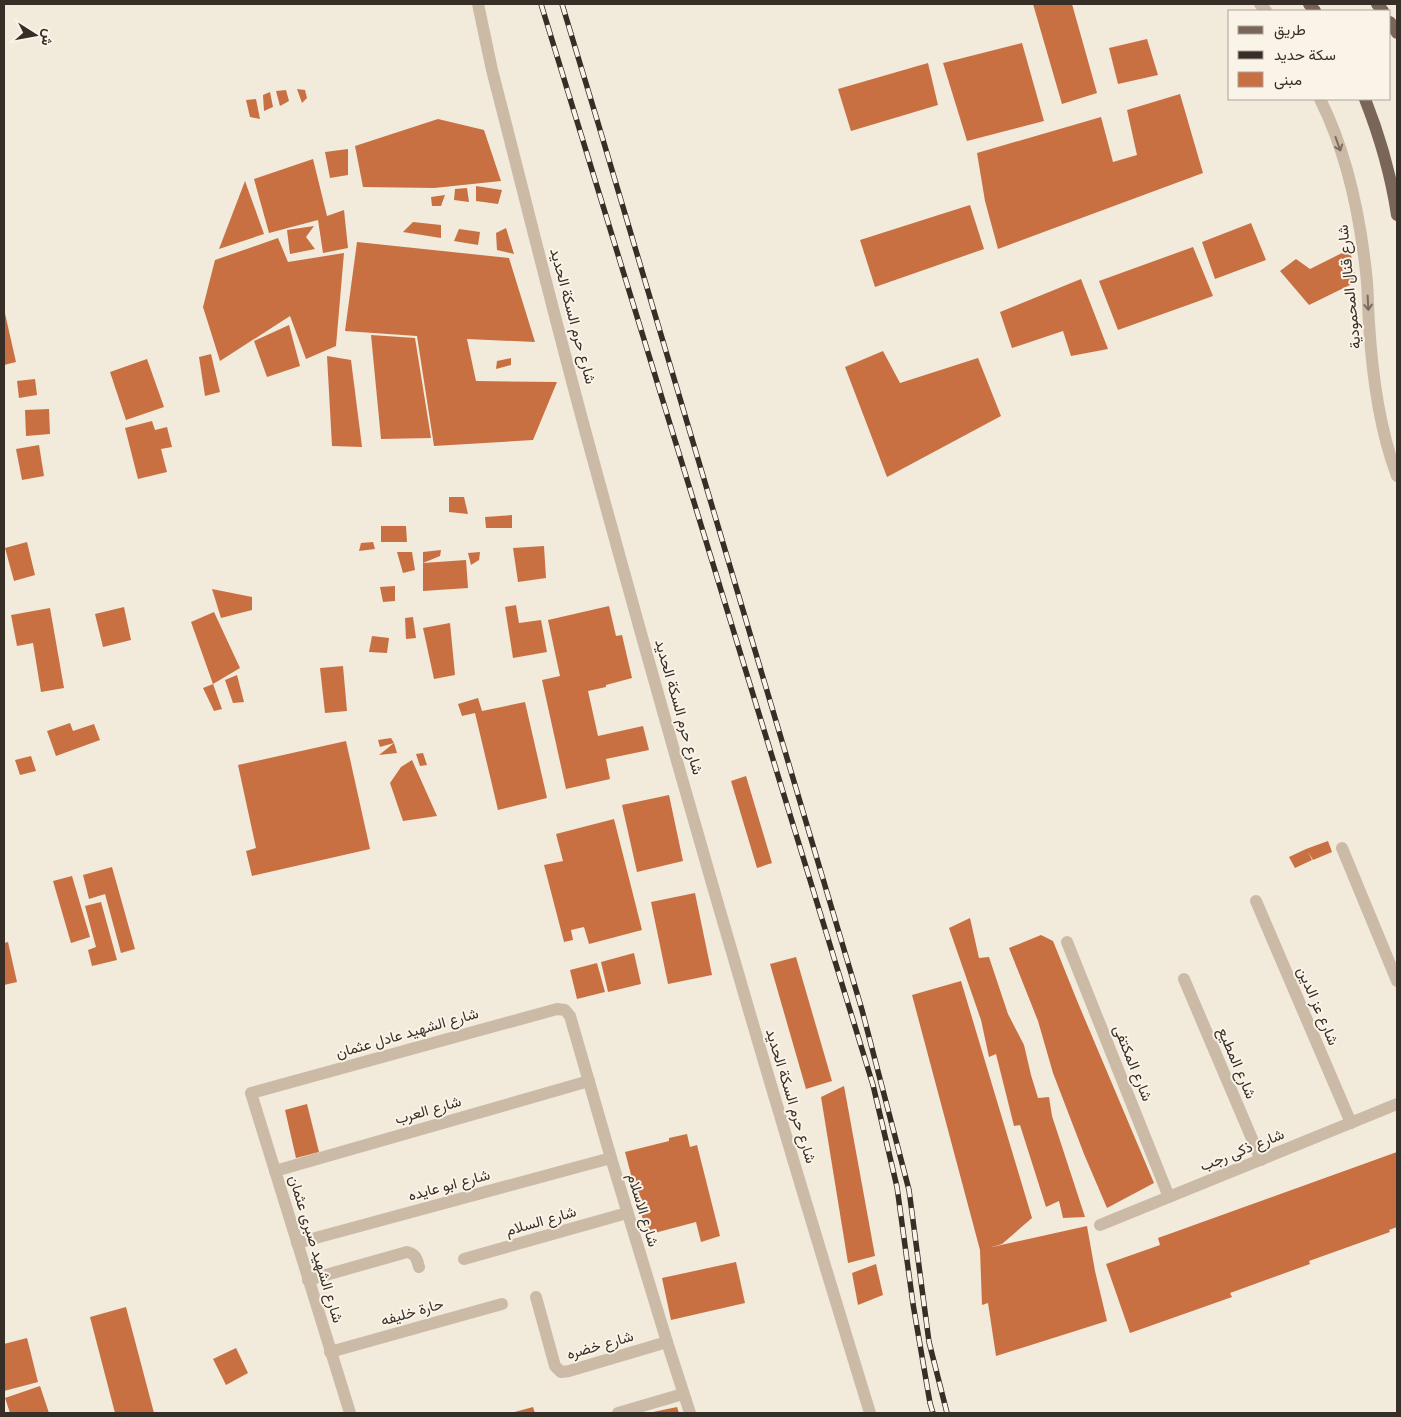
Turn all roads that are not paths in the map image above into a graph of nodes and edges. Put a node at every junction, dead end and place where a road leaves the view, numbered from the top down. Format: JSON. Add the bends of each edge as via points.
{"nodes":[{"id":1,"x":478,"y":4,"type":"edge"},
{"id":2,"x":1320,"y":100,"type":"edge"},
{"id":3,"x":1365,"y":100,"type":"edge"},
{"id":4,"x":1397,"y":215,"type":"edge"},
{"id":5,"x":1397,"y":476,"type":"edge"},
{"id":6,"x":1342,"y":848,"type":"dead end"},
{"id":7,"x":1256,"y":901,"type":"dead end"},
{"id":8,"x":1067,"y":942,"type":"dead end"},
{"id":9,"x":1184,"y":979,"type":"dead end"},
{"id":10,"x":1397,"y":981,"type":"edge"},
{"id":11,"x":570,"y":1016,"type":"joint"},
{"id":12,"x":589,"y":1081,"type":"junction"},
{"id":13,"x":251,"y":1093,"type":"joint"},
{"id":14,"x":1397,"y":1104,"type":"edge"},
{"id":15,"x":1351,"y":1123,"type":"junction"},
{"id":16,"x":610,"y":1158,"type":"junction"},
{"id":17,"x":1261,"y":1160,"type":"junction"},
{"id":18,"x":275,"y":1171,"type":"junction"},
{"id":19,"x":1169,"y":1197,"type":"junction"},
{"id":20,"x":628,"y":1213,"type":"junction"},
{"id":21,"x":1100,"y":1225,"type":"dead end"},
{"id":22,"x":297,"y":1243,"type":"junction"},
{"id":23,"x":464,"y":1259,"type":"dead end"},
{"id":24,"x":419,"y":1268,"type":"dead end"},
{"id":25,"x":308,"y":1280,"type":"junction"},
{"id":26,"x":536,"y":1297,"type":"dead end"},
{"id":27,"x":502,"y":1304,"type":"dead end"},
{"id":28,"x":667,"y":1342,"type":"junction"},
{"id":29,"x":330,"y":1352,"type":"junction"},
{"id":30,"x":683,"y":1394,"type":"junction"},
{"id":31,"x":350,"y":1413,"type":"edge"},
{"id":32,"x":618,"y":1413,"type":"edge"},
{"id":33,"x":690,"y":1413,"type":"edge"},
{"id":34,"x":870,"y":1413,"type":"edge"}],
"edges":[{"from":1,"to":34,"type":"street","name":"شارع حرم السكة الحديد","via":[[492,70],[591,451],[676,760]]},
{"from":2,"to":5,"type":"street","name":"شارع قنال المحمودية","one_way":true,"via":[[1340,148],[1356,207],[1363,245],[1379,408]]},
{"from":3,"to":4,"type":"main road","via":[[1386,159]]},
{"from":6,"to":10,"type":"street"},
{"from":7,"to":15,"type":"street","name":"شارع عز الدين"},
{"from":8,"to":19,"type":"street","name":"شارع المكتفى"},
{"from":9,"to":17,"type":"street","name":"شارع المطيع"},
{"from":11,"to":12,"type":"street","name":"شارع الاسلام"},
{"from":11,"to":13,"type":"street","name":"شارع الشهيد عادل عثمان","via":[[557,1008]]},
{"from":12,"to":16,"type":"street","name":"شارع الاسلام"},
{"from":12,"to":18,"type":"street","name":"شارع العرب"},
{"from":13,"to":18,"type":"street","name":"شارع الشهيد صبرى عثمان"},
{"from":14,"to":15,"type":"street","name":"شارع ذكى رجب"},
{"from":15,"to":17,"type":"street","name":"شارع ذكى رجب"},
{"from":16,"to":20,"type":"street","name":"شارع الاسلام"},
{"from":16,"to":22,"type":"street","name":"شارع ابو عايده"},
{"from":17,"to":19,"type":"street","name":"شارع ذكى رجب"},
{"from":18,"to":22,"type":"street","name":"شارع الشهيد صبرى عثمان"},
{"from":19,"to":21,"type":"street","name":"شارع ذكى رجب"},
{"from":20,"to":23,"type":"street","name":"شارع السلام"},
{"from":20,"to":28,"type":"street","name":"شارع الاسلام"},
{"from":22,"to":25,"type":"street","name":"شارع الشهيد صبرى عثمان"},
{"from":24,"to":25,"type":"street","via":[[417,1257],[407,1252]]},
{"from":25,"to":29,"type":"street","name":"شارع الشهيد صبرى عثمان"},
{"from":26,"to":28,"type":"street","name":"شارع خضره","via":[[555,1366],[561,1372]]},
{"from":27,"to":29,"type":"street","name":"حارة خليفه"},
{"from":28,"to":30,"type":"street","name":"شارع الاسلام"},
{"from":29,"to":31,"type":"street","name":"شارع الشهيد صبرى عثمان"},
{"from":30,"to":32,"type":"street"},
{"from":30,"to":33,"type":"street","name":"شارع الاسلام"}]}
